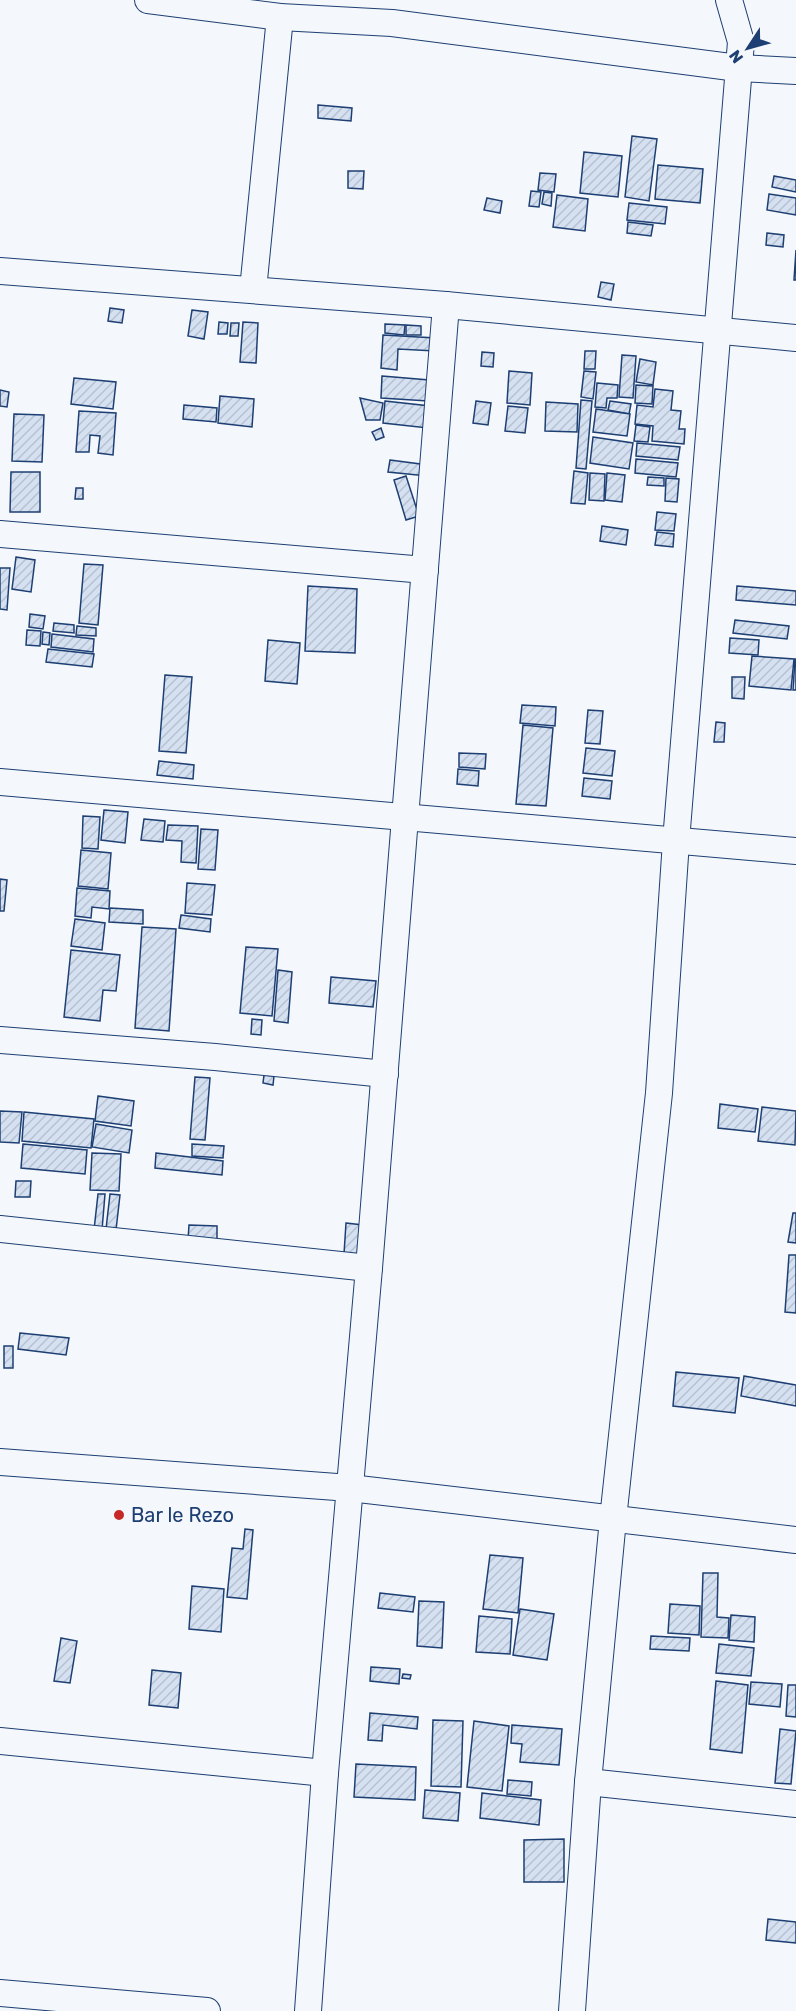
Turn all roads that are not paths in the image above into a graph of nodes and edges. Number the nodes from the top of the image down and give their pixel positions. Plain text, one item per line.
1 (148, 0) edge
2 (729, 0) edge
3 (280, 17) junction
4 (738, 68) junction
5 (796, 71) edge
6 (0, 271) edge
7 (253, 290) junction
8 (446, 305) junction
9 (717, 332) junction
10 (796, 338) edge
11 (0, 534) edge
12 (425, 570) junction
13 (0, 782) edge
14 (405, 817) junction
15 (676, 841) junction
16 (796, 851) edge
17 (0, 1040) edge
18 (385, 1074) junction
19 (0, 1230) edge
20 (369, 1268) junction
21 (0, 1462) edge
22 (350, 1488) junction
23 (614, 1519) junction
24 (796, 1540) edge
25 (0, 1741) edge
26 (325, 1773) junction
27 (588, 1782) junction
28 (796, 1804) edge
29 (0, 1993) edge
30 (207, 2011) edge
31 (308, 2011) edge
32 (572, 2011) edge

1 - 3 street
2 - 4 street
3 - 4 street
3 - 7 street
4 - 5 street
4 - 9 street
6 - 7 street
7 - 8 street
8 - 9 street
8 - 12 street
9 - 10 street
9 - 15 street
11 - 12 street
12 - 14 street
13 - 14 street
14 - 15 street
14 - 18 street
15 - 16 street
15 - 23 street
17 - 18 street
18 - 20 street
19 - 20 street
20 - 22 street
21 - 22 street
22 - 23 street
22 - 26 street
23 - 24 street
23 - 27 street
25 - 26 street
26 - 31 street
27 - 28 street
27 - 32 street
29 - 30 street

